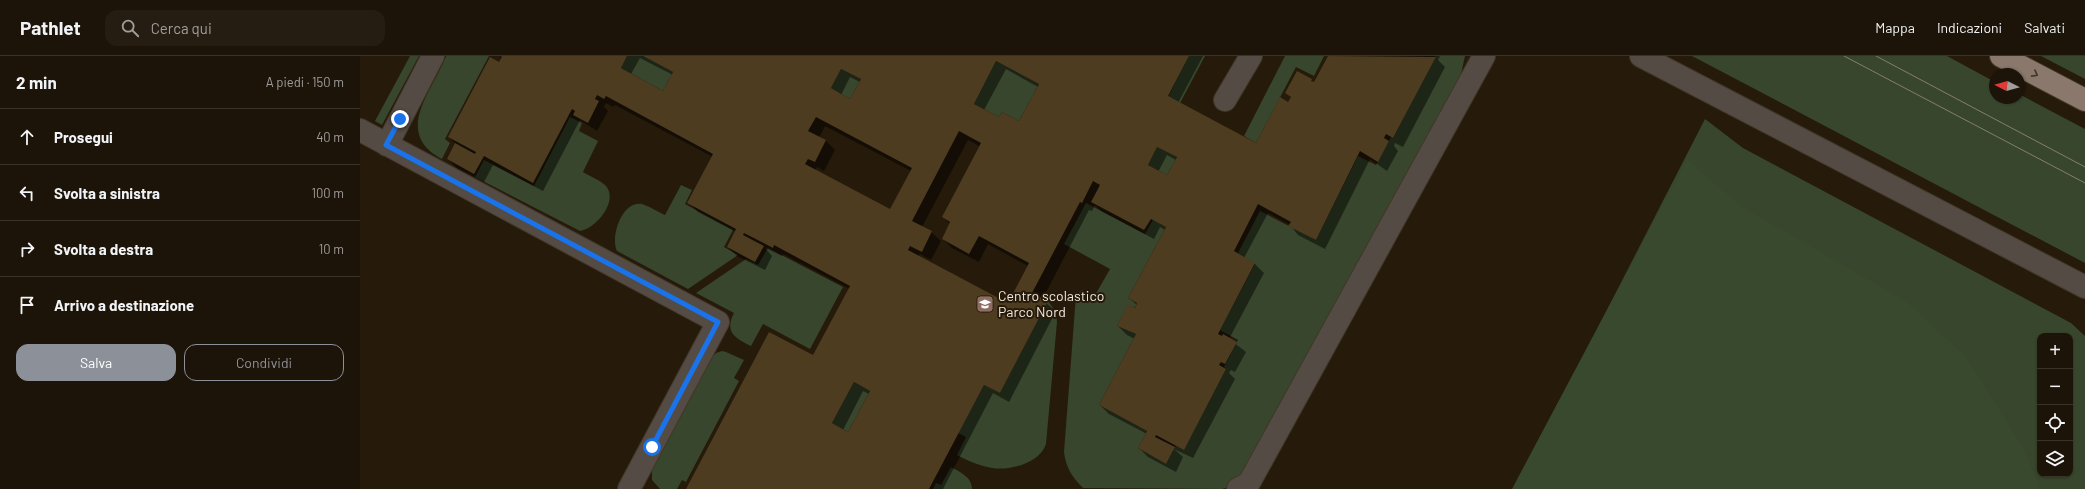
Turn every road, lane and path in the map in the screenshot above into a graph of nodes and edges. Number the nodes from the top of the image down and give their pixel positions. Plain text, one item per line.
1 (433, 56) edge
2 (1251, 56) edge
3 (1484, 56) edge
4 (1641, 56) edge
5 (2001, 56) edge
6 (1225, 100) dead end
7 (2085, 100) edge
8 (360, 130) edge
9 (386, 145) junction
10 (2085, 287) edge
11 (629, 489) edge
12 (1238, 489) edge

1 - 9 street
2 - 6 street
3 - 12 street
4 - 10 street
5 -> 7 main road
8 - 9 street
9 - 11 street

